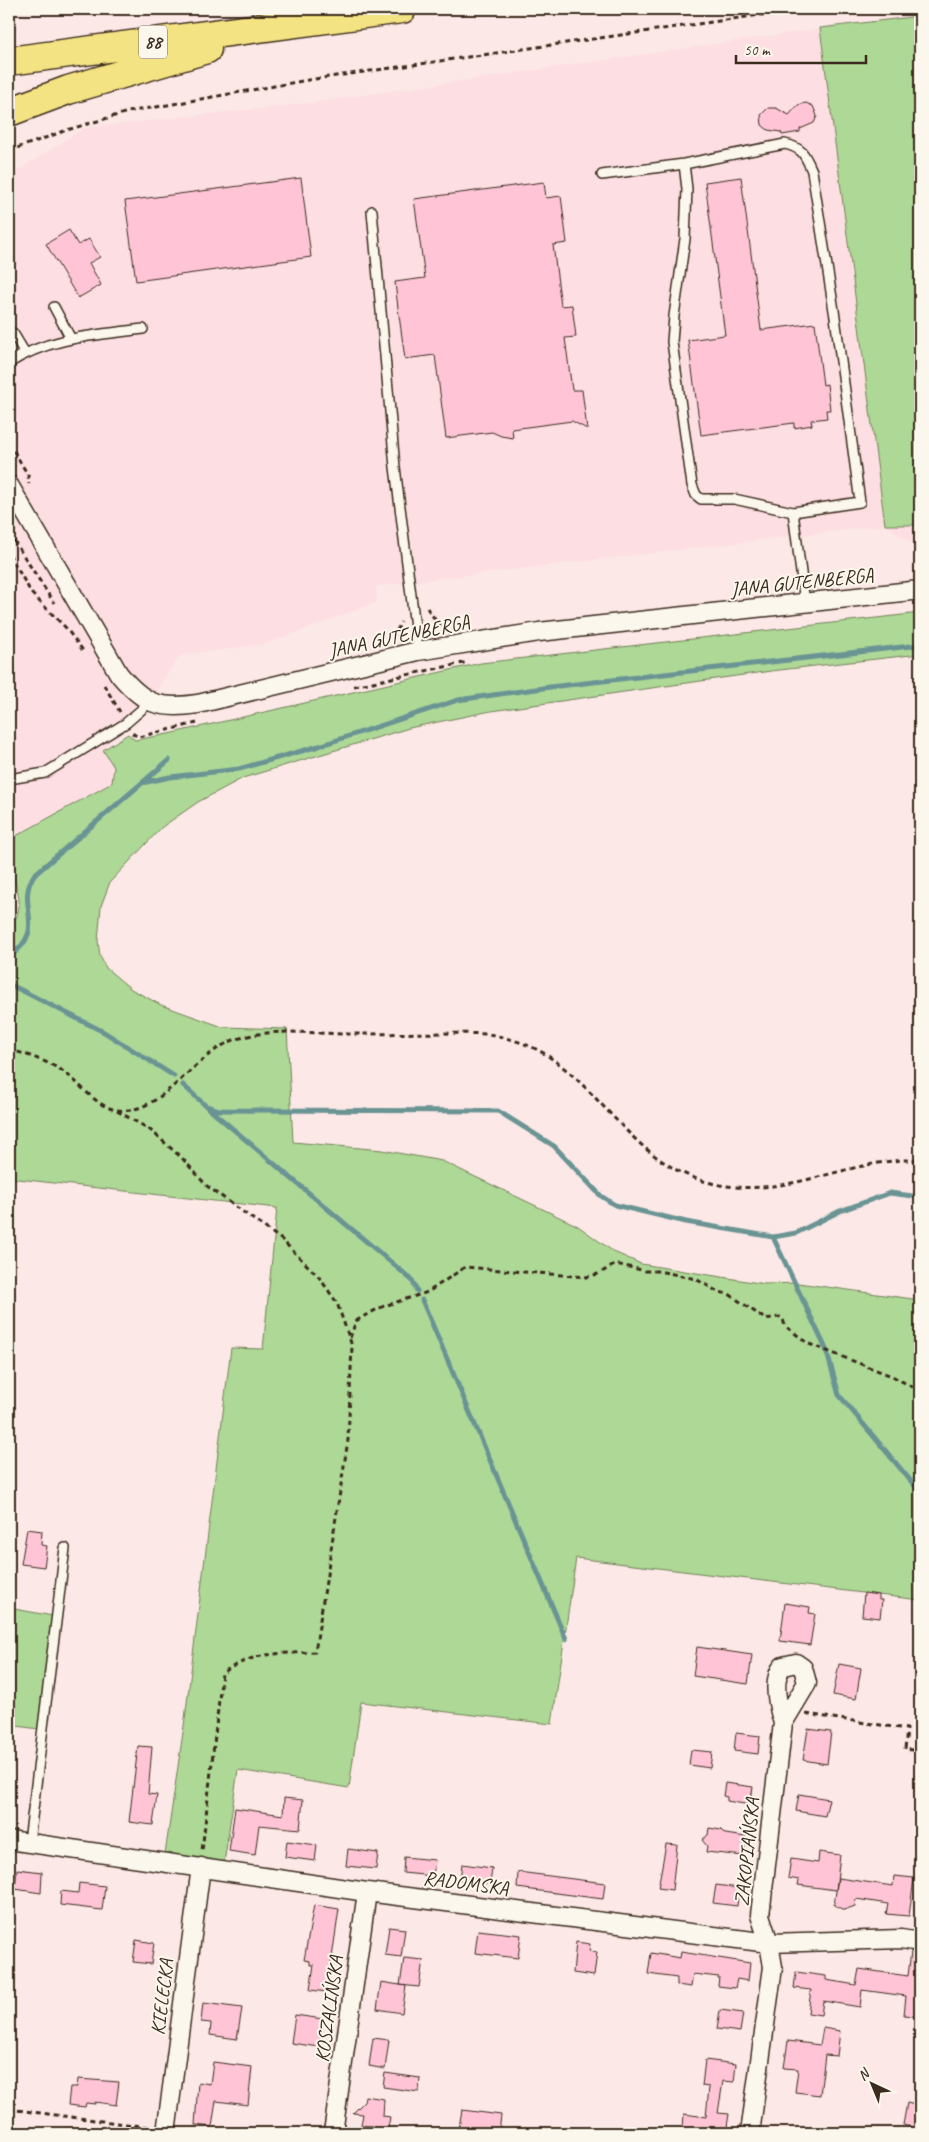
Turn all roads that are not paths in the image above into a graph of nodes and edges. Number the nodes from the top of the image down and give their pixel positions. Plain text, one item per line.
1 (402, 9) edge
2 (298, 22) junction
3 (9, 61) edge
4 (9, 112) edge
5 (684, 164) junction
6 (602, 175) dead end
7 (372, 211) dead end
8 (54, 307) dead end
9 (144, 329) dead end
10 (13, 333) dead end
11 (71, 339) junction
12 (25, 353) junction
13 (9, 363) edge
14 (9, 485) edge
15 (793, 512) junction
16 (920, 590) edge
17 (804, 603) junction
18 (418, 651) junction
19 (149, 703) junction
20 (9, 779) edge
21 (65, 1548) dead end
22 (787, 1717) road end
23 (9, 1840) edge
24 (29, 1842) junction
25 (200, 1867) junction
26 (367, 1892) junction
27 (920, 1942) edge
28 (769, 1943) junction
29 (166, 2131) edge
30 (333, 2133) edge
31 (750, 2133) edge

1 - 2 main road, 88
2 - 3 main road, 88
2 - 4 main road
5 - 6 lane
5 - 15 lane
5 - 15 lane
7 - 18 lane
8 - 11 lane
9 - 11 lane
10 - 12 lane
11 - 12 lane
12 - 13 lane
14 - 19 street
15 - 17 lane
16 - 17 street, JANA GUTENBERGA
17 - 18 street, JANA GUTENBERGA
18 - 19 street, JANA GUTENBERGA
19 - 20 lane
21 - 24 lane
22 - 28 street, ZAKOPIAŃSKA
23 - 24 street, RADOMSKA
24 - 25 street, RADOMSKA
25 - 26 street, RADOMSKA
25 - 29 street, KIELECKA
26 - 28 street, RADOMSKA
26 - 30 street, KOSZALIŃSKA
27 - 28 street, RADOMSKA
28 - 31 street, ZAKOPIAŃSKA

